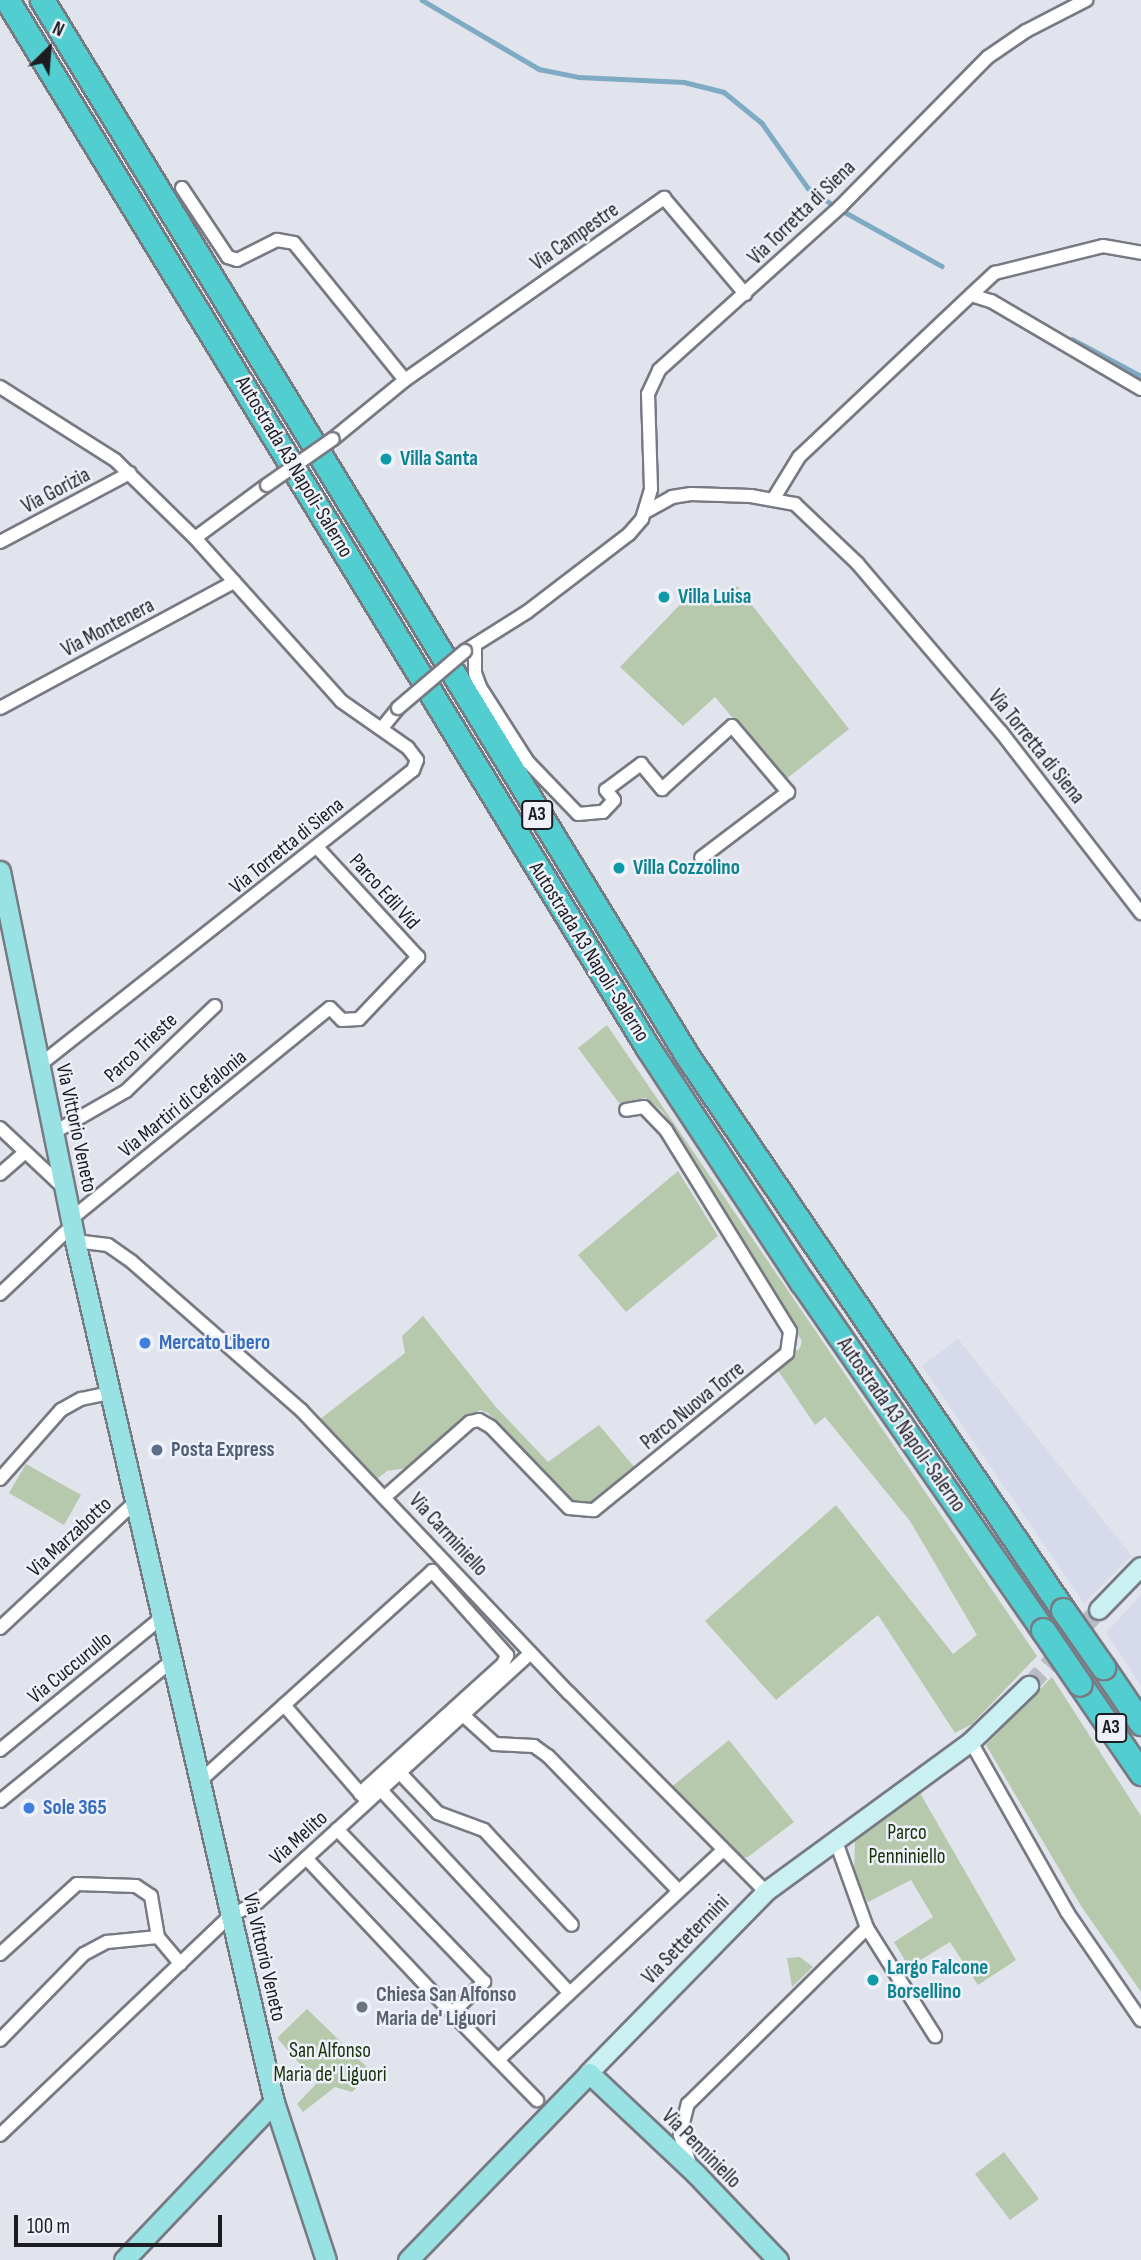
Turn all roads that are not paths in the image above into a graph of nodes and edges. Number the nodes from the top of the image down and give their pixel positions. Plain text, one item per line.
1 (7, 0) edge
2 (42, 0) edge
3 (1086, 0) edge
4 (182, 188) dead end
5 (1141, 253) edge
6 (745, 294) junction
7 (971, 295) junction
8 (405, 380) junction
9 (0, 387) edge
10 (1141, 389) edge
11 (130, 473) junction
12 (774, 498) junction
13 (647, 511) junction
14 (195, 538) junction
15 (0, 542) edge
16 (234, 583) junction
17 (470, 648) junction
18 (0, 708) edge
19 (382, 728) junction
20 (317, 847) junction
21 (701, 858) dead end
22 (0, 872) edge
23 (1141, 913) edge
24 (215, 1006) dead end
25 (286, 1045) joint
26 (39, 1065) junction
27 (626, 1111) dead end
28 (0, 1128) edge
29 (53, 1133) junction
30 (24, 1153) junction
31 (0, 1174) edge
32 (65, 1190) junction
33 (73, 1228) junction
34 (0, 1294) edge
35 (110, 1393) junction
36 (0, 1479) edge
37 (386, 1496) junction
38 (135, 1502) junction
39 (1141, 1567) edge
40 (1099, 1610) tunnel mouth
41 (164, 1616) junction
42 (0, 1628) edge
43 (531, 1653) junction
44 (173, 1660) junction
45 (1029, 1686) tunnel mouth
46 (284, 1705) junction
47 (463, 1715) junction
48 (1141, 1723) edge
49 (971, 1742) junction
50 (0, 1750) edge
51 (400, 1773) junction
52 (1141, 1773) edge
53 (201, 1780) junction
54 (381, 1790) junction
55 (364, 1797) junction
56 (0, 1801) edge
57 (337, 1829) junction
58 (835, 1839) junction
59 (723, 1850) junction
60 (306, 1858) junction
61 (678, 1890) junction
62 (766, 1892) junction
63 (230, 1916) junction
64 (572, 1925) dead end
65 (867, 1928) junction
66 (158, 1937) junction
67 (0, 1954) edge
68 (181, 1964) junction
69 (568, 1991) junction
70 (452, 2012) junction
71 (1141, 2020) edge
72 (935, 2036) dead end
73 (0, 2039) edge
74 (498, 2060) junction
75 (589, 2073) junction
76 (537, 2100) dead end
77 (274, 2102) junction
78 (0, 2135) edge
79 (696, 2174) junction
80 (124, 2260) edge
81 (327, 2260) edge
82 (408, 2260) edge
83 (778, 2260) edge

1 - 52 highway, Autostrada A3 Napoli-Salerno / A3, bridge
2 - 48 highway, Autostrada A3 Napoli-Salerno / A3, bridge
3 - 6 street, Via Torretta di Siena
4 - 8 street
5 - 7 street
6 - 8 street, Via Campestre
6 - 13 street, Via Torretta di Siena
7 - 10 street
7 - 12 street
8 - 14 street, Via Campestre, bridge
9 - 11 street
11 - 14 street
11 - 15 street, Via Gorizia
12 - 13 street, Via Torretta di Siena
12 - 23 street, Via Torretta di Siena
13 - 17 street, Via Torretta di Siena
14 - 16 street
16 - 18 street, Via Montenera
16 - 19 street
17 - 19 street, Via Torretta di Siena, bridge
17 - 21 street
19 - 20 street, Via Torretta di Siena
20 - 25 street, Parco Edil Vid
20 - 26 street, Via Torretta di Siena
22 - 26 main road, Via Vittorio Veneto
24 - 29 street, Parco Trieste
25 - 33 street, Via Martiri di Cefalonia
26 - 29 main road, Via Vittorio Veneto
27 - 37 street, Parco Nuova Torre
28 - 30 street
29 - 32 main road, Via Vittorio Veneto
30 - 31 street
30 - 32 street
32 - 33 main road, Via Vittorio Veneto
33 - 34 street, Via Martiri di Cefalonia
33 - 35 main road, Via Vittorio Veneto
33 - 37 street, Via Carminiello
35 - 36 street
35 - 38 main road, Via Vittorio Veneto
37 - 43 street, Via Carminiello
38 - 41 main road, Via Vittorio Veneto
38 - 42 street, Via Marzabotto
39 - 40 main road
41 - 44 main road, Via Vittorio Veneto
41 - 50 street, Via Cuccurullo
43 - 47 street, Via Melito
43 - 59 street, Via Carminiello
44 - 53 main road, Via Vittorio Veneto
44 - 56 street
45 - 49 main road, Via Settetermini
46 - 53 street
46 - 55 street
46 - 55 street
47 - 51 street, Via Melito
47 - 61 street
49 - 58 main road, Via Settetermini
49 - 71 street
51 - 54 street, Via Melito
51 - 64 street
53 - 63 main road, Via Vittorio Veneto
54 - 55 street, Via Melito
54 - 69 street
55 - 57 street, Via Melito
57 - 60 street, Via Melito
57 - 70 street
58 - 62 main road, Via Settetermini
58 - 65 street
59 - 61 street
59 - 62 street, Via Carminiello
60 - 63 street, Via Melito
60 - 70 street
61 - 69 street
62 - 75 main road, Via Settetermini
63 - 68 street, Via Melito
63 - 77 main road, Via Vittorio Veneto
65 - 72 street
65 - 79 street
66 - 67 street
66 - 68 street
66 - 73 street
68 - 78 street, Via Melito
69 - 74 street
70 - 74 street
74 - 76 street
75 - 79 main road, Via Penniniello
75 - 82 main road, Via Settetermini
77 - 80 main road
77 - 81 main road, Via Vittorio Veneto
79 - 83 main road, Via Penniniello

